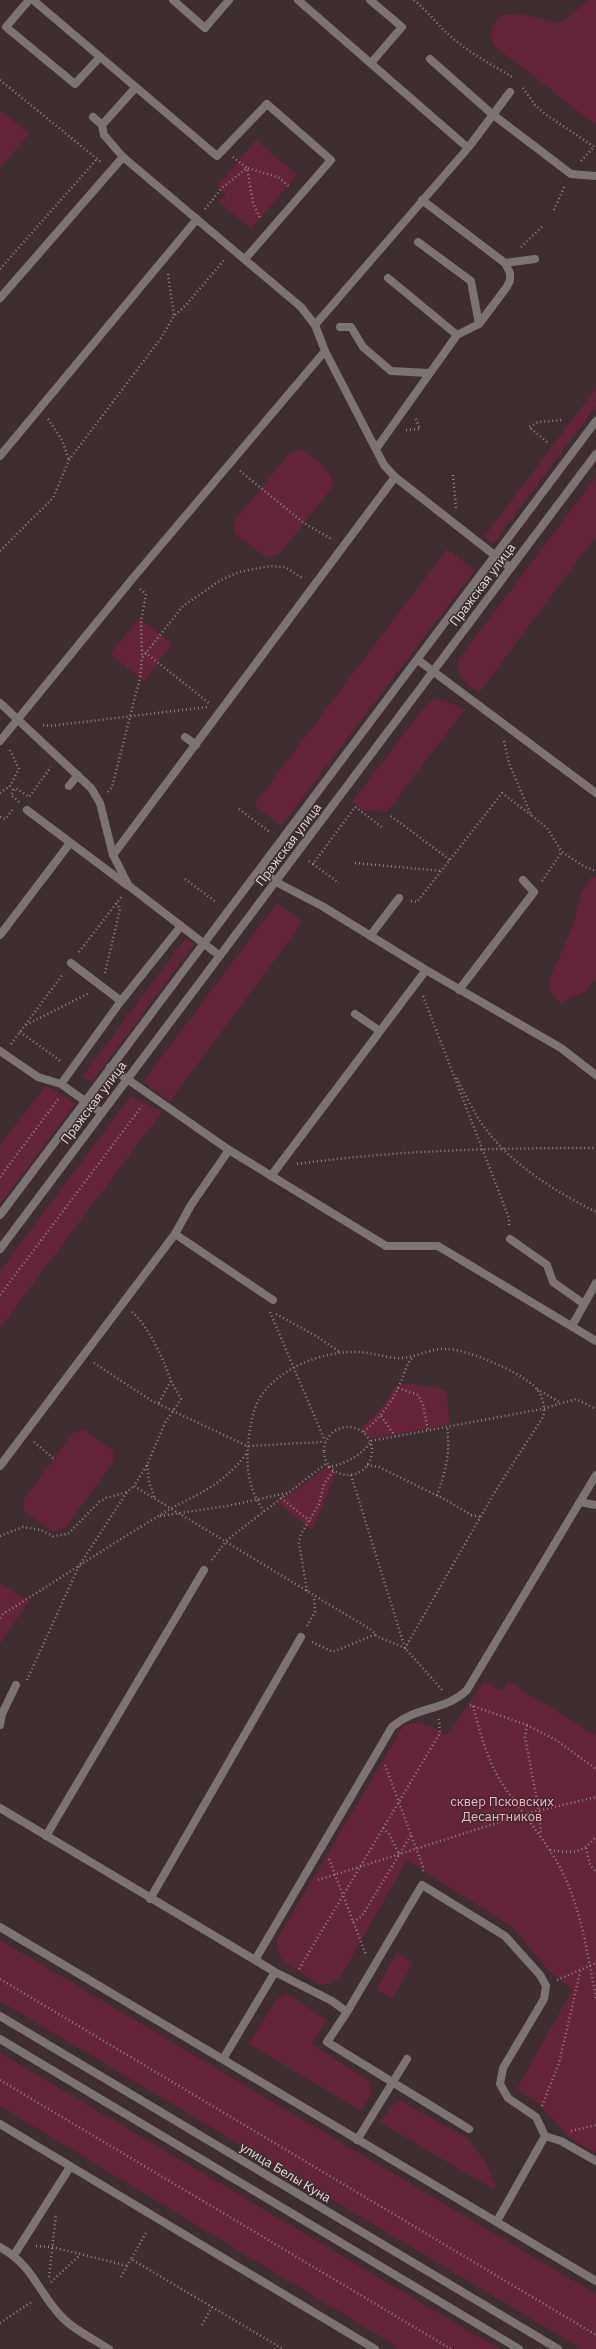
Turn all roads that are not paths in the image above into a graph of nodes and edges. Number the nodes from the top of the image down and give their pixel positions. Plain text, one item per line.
1 (29, 0) edge
2 (33, 0) edge
3 (173, 0) edge
4 (230, 0) edge
5 (370, 0) edge
6 (302, 1) edge
7 (100, 57) junction
8 (430, 59) dead end
9 (371, 64) junction
10 (136, 87) junction
11 (510, 92) dead end
12 (492, 114) junction
13 (93, 117) dead end
14 (102, 125) junction
15 (468, 148) junction
16 (123, 157) junction
17 (596, 176) edge
18 (422, 200) junction
19 (197, 219) junction
20 (418, 242) dead end
21 (245, 259) junction
22 (535, 260) dead end
23 (505, 263) junction
24 (388, 278) dead end
25 (0, 298) edge
26 (479, 324) junction
27 (315, 325) junction
28 (340, 327) dead end
29 (457, 335) junction
30 (325, 351) junction
31 (429, 373) junction
32 (596, 421) edge
33 (376, 449) junction
34 (596, 454) edge
35 (0, 456) edge
36 (395, 477) junction
37 (495, 556) junction
38 (511, 568) junction
39 (418, 660) junction
40 (433, 673) junction
41 (0, 703) edge
42 (18, 720) junction
43 (185, 737) dead end
44 (0, 742) edge
45 (196, 745) junction
46 (78, 775) junction
47 (69, 786) dead end
48 (596, 793) edge
49 (27, 810) dead end
50 (70, 844) junction
51 (113, 855) junction
52 (260, 870) junction
53 (523, 880) dead end
54 (276, 882) junction
55 (129, 886) junction
56 (399, 898) road end
57 (181, 926) junction
58 (0, 935) edge
59 (370, 936) junction
60 (205, 944) junction
61 (220, 956) junction
62 (71, 963) dead end
63 (426, 970) junction
64 (459, 990) junction
65 (121, 1001) junction
66 (355, 1014) dead end
67 (380, 1031) junction
68 (0, 1051) edge
69 (110, 1068) junction
70 (596, 1075) edge
71 (127, 1080) junction
72 (61, 1084) junction
73 (86, 1100) junction
74 (102, 1113) junction
75 (230, 1150) junction
76 (272, 1176) junction
77 (0, 1215) edge
78 (175, 1234) junction
79 (510, 1239) dead end
80 (0, 1249) edge
81 (596, 1283) edge
82 (273, 1300) road end
83 (584, 1304) junction
84 (572, 1326) junction
85 (596, 1340) edge
86 (0, 1466) edge
87 (596, 1475) edge
88 (580, 1502) junction
89 (596, 1505) edge
90 (206, 1567) road end
91 (301, 1637) road end
92 (16, 1685) road end
93 (1, 1714) edge
94 (0, 1725) edge
95 (0, 1808) edge
96 (46, 1836) junction
97 (150, 1899) junction
98 (0, 1927) edge
99 (255, 1960) junction
100 (275, 1972) junction
101 (347, 2012) junction
102 (0, 2016) edge
103 (0, 2039) edge
104 (223, 2059) junction
105 (407, 2059) dead end
106 (393, 2082) junction
107 (0, 2124) edge
108 (469, 2129) dead end
109 (545, 2136) junction
110 (357, 2140) junction
111 (596, 2161) edge
112 (70, 2167) junction
113 (497, 2221) junction
114 (0, 2247) edge
115 (14, 2255) junction
116 (596, 2281) edge
117 (109, 2349) edge
118 (375, 2349) edge
119 (519, 2349) edge
120 (558, 2349) edge

1 - 7 street
2 - 7 street
3 - 4 street
5 - 9 street
6 - 9 street
7 - 10 street
8 - 12 street
9 - 15 street
10 - 14 street
10 - 21 street
11 - 12 street
12 - 15 street
12 - 17 street
13 - 14 street
14 - 16 street
15 - 18 street
16 - 19 street
16 - 25 street
18 - 23 street
18 - 27 street
19 - 21 street
19 - 35 street
20 - 26 street
21 - 27 street
22 - 23 street
23 - 26 street
24 - 29 street
26 - 29 street
27 - 30 street
28 - 31 street
29 - 31 street
30 - 33 street
30 - 42 street
31 - 33 street
32 - 37 street, Пражская улица
33 - 36 street
34 - 38 street, Пражская улица
36 - 37 street
36 - 45 street
37 - 38 street
37 - 39 street, Пражская улица
38 - 40 street, Пражская улица
39 - 40 street
39 - 52 street, Пражская улица
40 - 48 street
40 - 54 street, Пражская улица
41 - 42 street
42 - 44 street
42 - 46 street
43 - 45 street
45 - 51 street
46 - 47 street
46 - 51 street
49 - 50 street
50 - 55 street
50 - 58 street
51 - 55 street
52 - 54 street
52 - 60 street, Пражская улица
53 - 64 street
54 - 59 street
54 - 61 street, Пражская улица
55 - 57 street
56 - 59 street
57 - 60 street
57 - 65 street
59 - 63 street
60 - 61 street
60 - 69 street, Пражская улица
61 - 71 street, Пражская улица
62 - 65 street
63 - 64 street
63 - 67 street
64 - 70 street
65 - 72 street
66 - 67 street
67 - 76 street
68 - 72 street
69 - 71 street
69 - 73 street, Пражская улица
71 - 74 street, Пражская улица
71 - 75 street
72 - 73 street
73 - 74 street
73 - 77 street, Пражская улица
74 - 80 street, Пражская улица
75 - 76 street
75 - 78 street
76 - 84 street
78 - 82 street
78 - 86 street
79 - 83 street
81 - 83 street
83 - 84 street
84 - 85 street
87 - 88 street
88 - 89 street
88 - 99 street
90 - 96 street
91 - 97 street
92 - 93 street
93 - 94 street
95 - 96 street
96 - 97 street
97 - 99 street
98 - 104 street
99 - 100 street
100 - 101 street
100 - 104 street
101 - 106 street
101 - 109 street
102 - 120 street, улица Белы Куна
103 - 119 street
104 - 110 street
105 - 106 street
106 - 108 street
106 - 110 street
107 - 112 street
109 - 111 street
109 - 113 street
110 - 113 street
112 - 115 street
112 - 118 street
113 - 116 street
114 - 115 street
115 - 117 street

